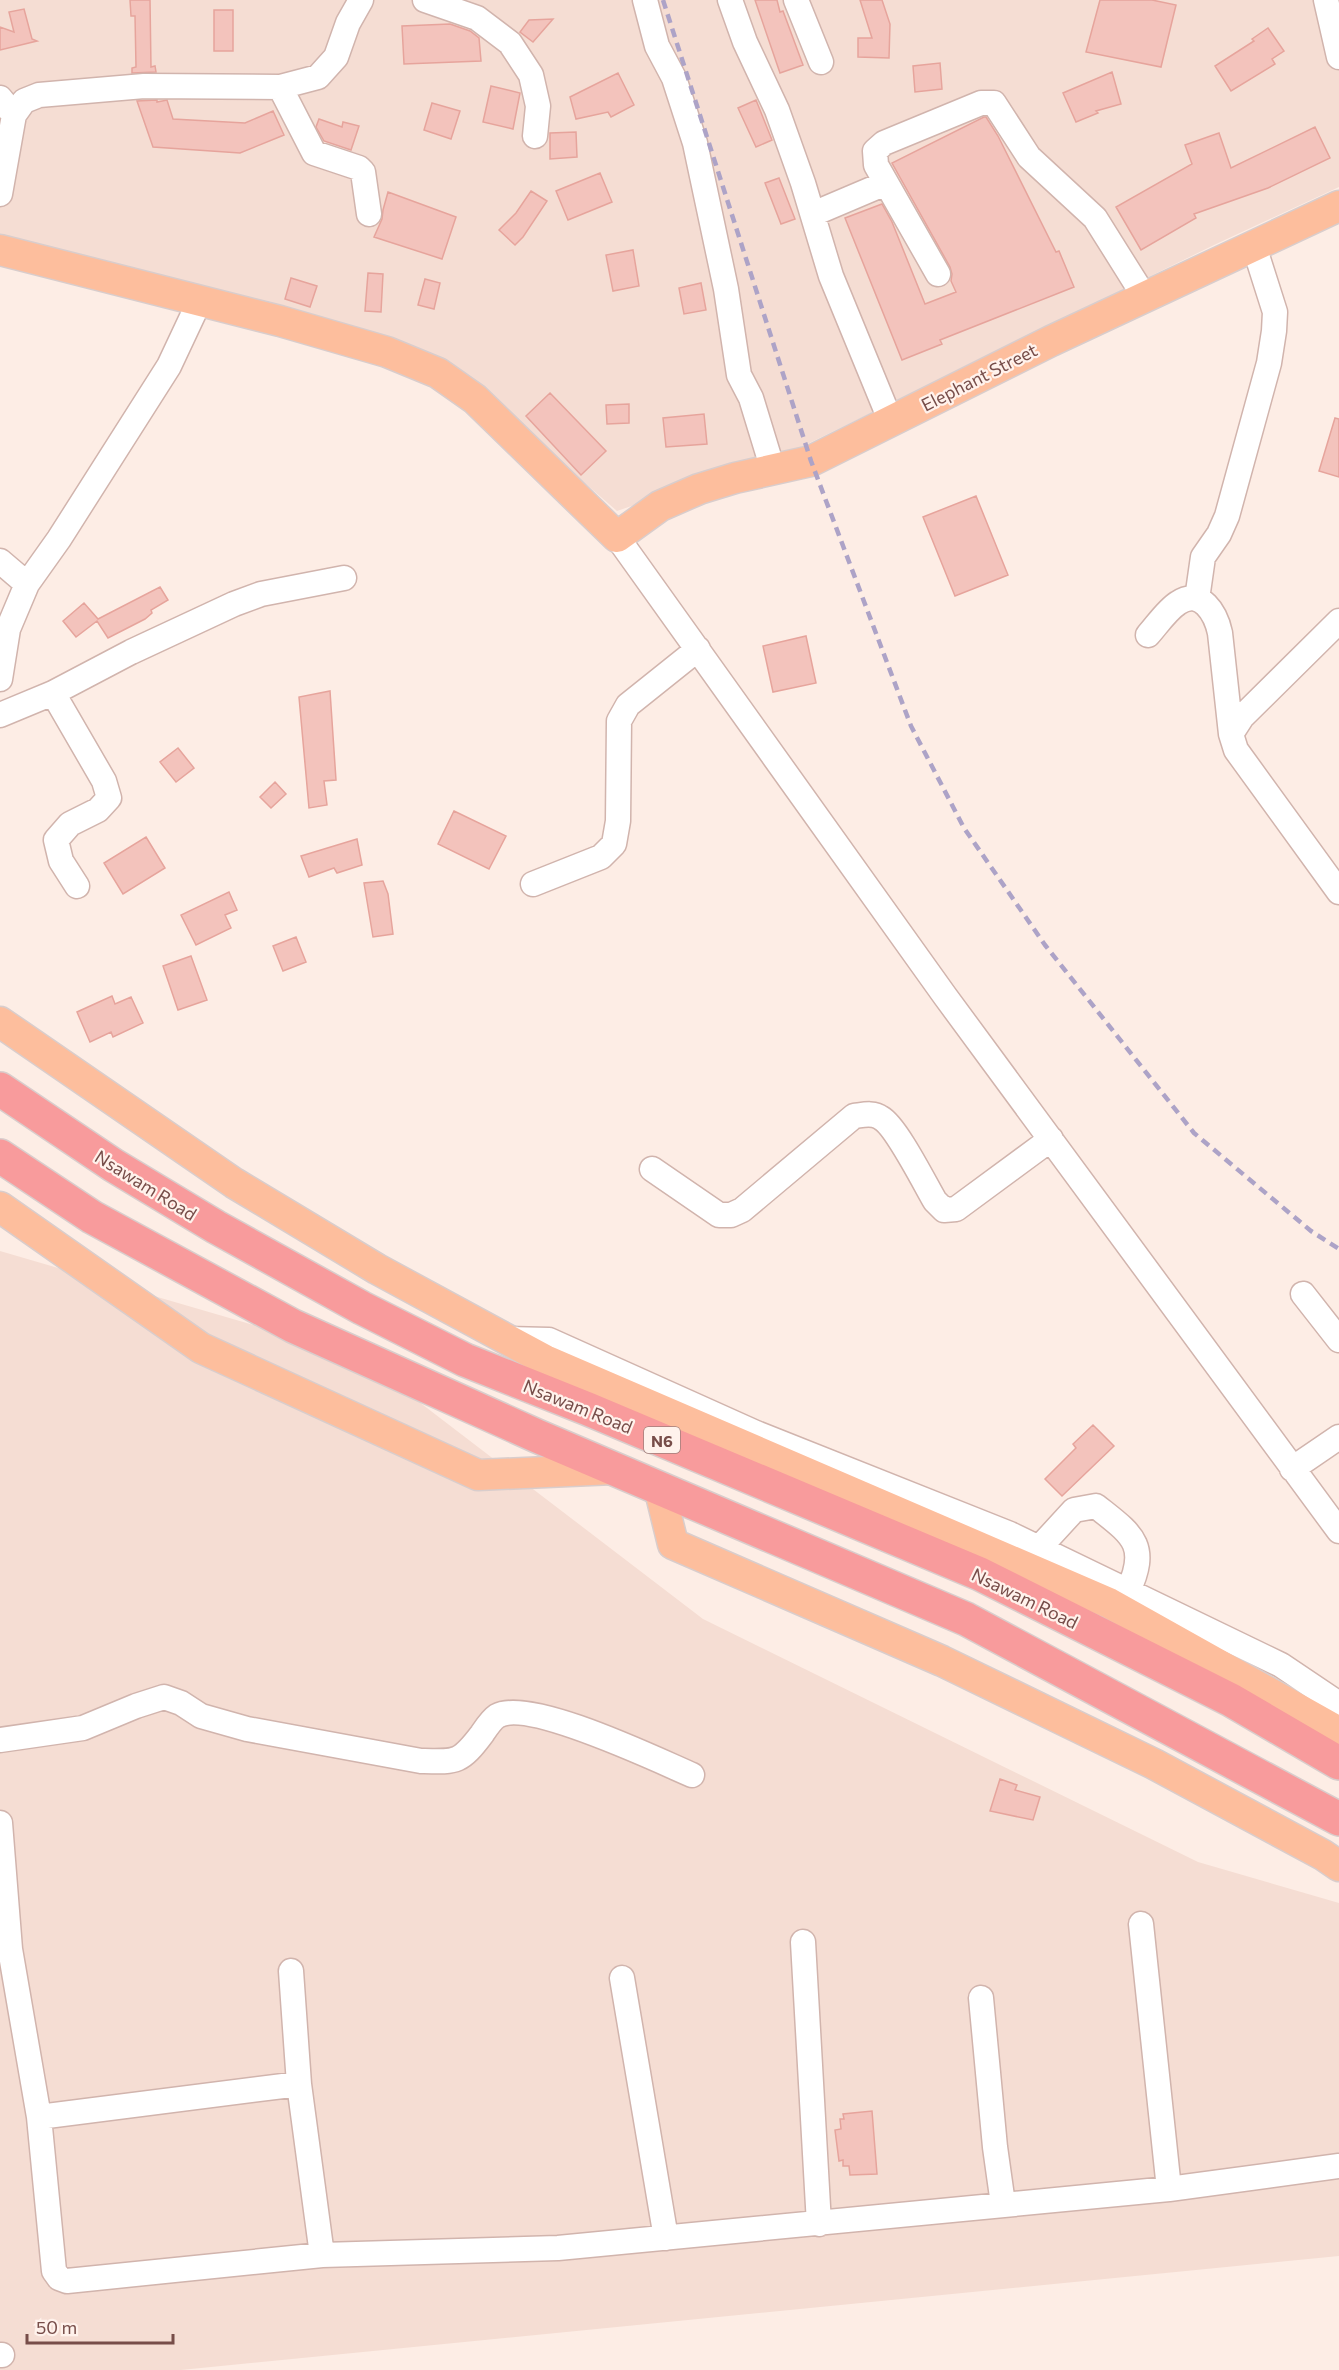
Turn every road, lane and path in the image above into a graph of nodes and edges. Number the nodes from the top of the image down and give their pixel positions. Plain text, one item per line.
1 (361, 0) edge
2 (425, 0) edge
3 (645, 0) edge
4 (730, 0) edge
5 (796, 0) edge
6 (1326, 0) edge
7 (1339, 57) edge
8 (821, 62) dead end
9 (280, 87) junction
10 (7, 107) edge
11 (536, 136) dead end
12 (3, 165) edge
13 (886, 183) junction
14 (0, 194) edge
15 (1339, 206) edge
16 (369, 214) dead end
17 (813, 214) junction
18 (1254, 246) junction
19 (0, 250) edge
20 (938, 274) dead end
21 (1143, 296) junction
22 (200, 300) junction
23 (891, 422) junction
24 (773, 470) junction
25 (617, 537) junction
26 (0, 561) edge
27 (344, 578) dead end
28 (27, 584) junction
29 (1197, 599) junction
30 (1339, 621) edge
31 (1148, 635) dead end
32 (698, 649) junction
33 (0, 679) edge
34 (53, 693) junction
35 (0, 715) edge
36 (1231, 734) junction
37 (533, 884) dead end
38 (77, 886) dead end
39 (1339, 892) edge
40 (0, 1022) edge
41 (0, 1089) edge
42 (1051, 1139) junction
43 (0, 1156) edge
44 (652, 1169) dead end
45 (0, 1207) edge
46 (1303, 1294) dead end
47 (504, 1339) junction
48 (1339, 1340) edge
49 (1339, 1437) edge
50 (1292, 1468) junction
51 (614, 1469) junction
52 (658, 1487) junction
53 (1339, 1531) edge
54 (1040, 1548) junction
55 (1128, 1591) junction
56 (1339, 1704) edge
57 (1339, 1732) edge
58 (0, 1740) edge
59 (1339, 1763) edge
60 (692, 1775) dead end
61 (1339, 1819) edge
62 (0, 1824) edge
63 (1339, 1866) edge
64 (1141, 1924) dead end
65 (803, 1942) dead end
66 (291, 1971) dead end
67 (622, 1978) dead end
68 (981, 1998) dead end
69 (299, 2084) junction
70 (39, 2117) junction
71 (1339, 2166) edge
72 (1169, 2189) junction
73 (1003, 2204) junction
74 (819, 2224) junction
75 (666, 2238) junction
76 (322, 2256) junction

1 - 9 street
2 - 11 street
3 - 24 street
4 - 17 street
5 - 8 street
6 - 7 street
9 - 10 street
9 - 16 street
10 - 12 street
12 - 14 street
13 - 17 street
13 - 20 street
13 - 21 street
15 - 18 main road, Elephant Street
17 - 23 street
18 - 21 main road, Elephant Street
18 - 29 street
19 - 22 main road
21 - 23 main road, Elephant Street
22 - 25 main road
22 - 28 street
23 - 24 main road, Elephant Street
24 - 25 main road, Elephant Street
25 - 32 street
26 - 28 street
27 - 34 street
28 - 33 street
29 - 31 street
29 - 36 street
30 - 36 street
32 - 37 street
32 - 42 street
34 - 35 street
34 - 38 street
36 - 39 street
40 - 47 main road
41 - 59 highway, Nsawam Road / N6
42 - 44 street
42 - 50 street
43 - 51 highway, N6
45 - 51 main road
46 - 48 street
47 - 54 street
47 - 57 main road
49 - 50 street
50 - 53 street
51 - 52 highway, N6
52 - 61 highway, N6
52 - 63 main road
54 - 55 street
54 - 55 street
55 - 56 street
58 - 60 street
62 - 70 street
64 - 72 street
65 - 74 street
66 - 69 street
67 - 75 street
68 - 73 street
69 - 70 street
69 - 76 street
70 - 76 street
71 - 72 street
72 - 73 street
73 - 74 street
74 - 75 street
75 - 76 street

